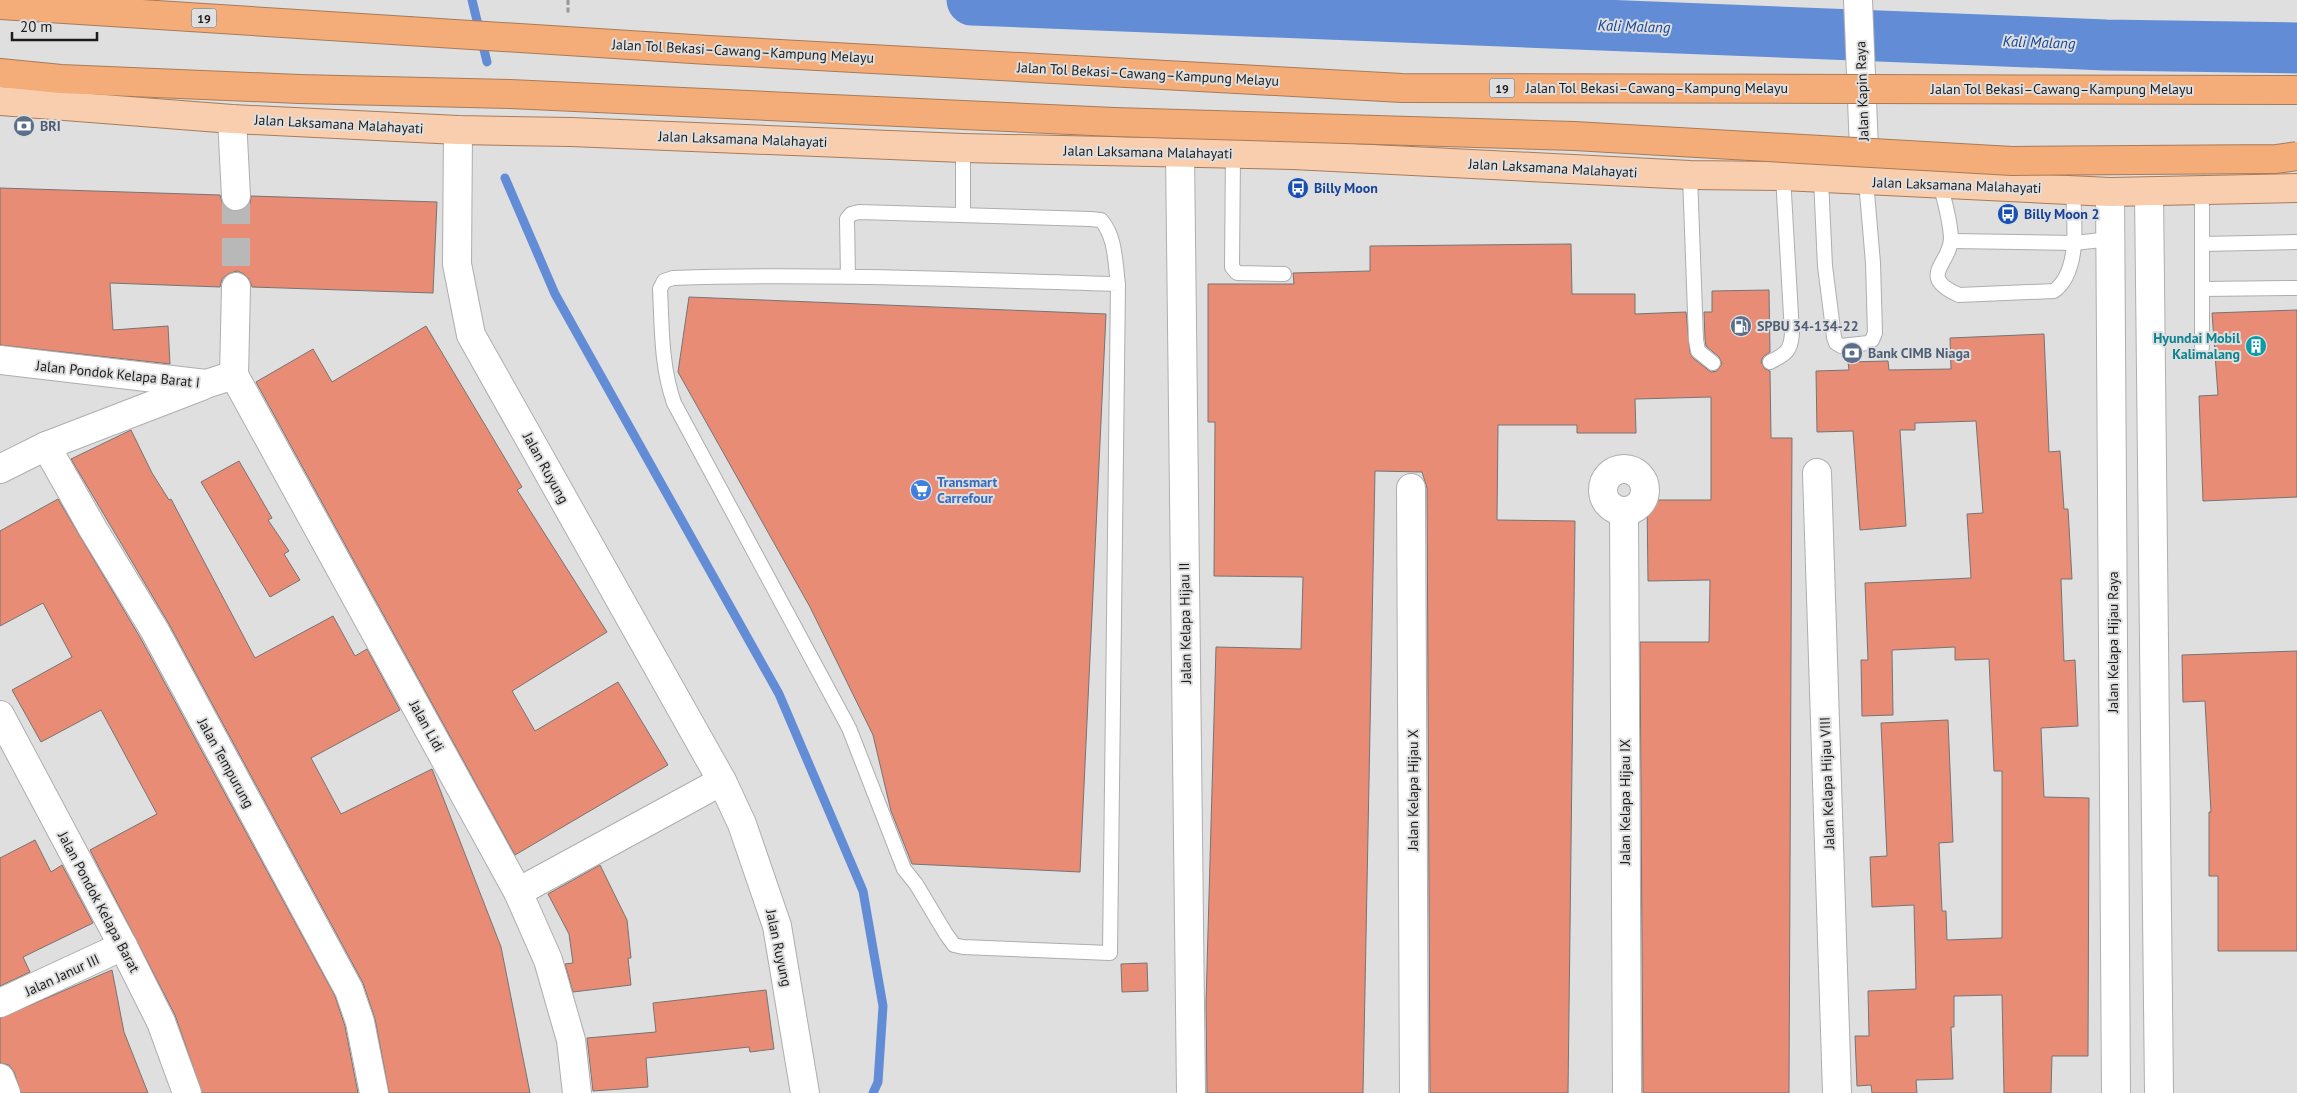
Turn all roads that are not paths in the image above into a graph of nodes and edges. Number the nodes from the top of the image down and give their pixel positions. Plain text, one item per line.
1 (1858, 0) edge
2 (0, 5) edge
3 (0, 73) edge
4 (2297, 90) edge
5 (0, 101) edge
6 (232, 119) junction
7 (466, 130) junction
8 (963, 148) junction
9 (1180, 153) junction
10 (1234, 154) junction
11 (2297, 156) edge
12 (1690, 175) junction
13 (1783, 176) junction
14 (1821, 179) junction
15 (1866, 181) junction
16 (1940, 184) junction
17 (2297, 188) edge
18 (2073, 190) junction
19 (2110, 192) junction
20 (2149, 192) junction
21 (2202, 192) junction
22 (236, 196) tunnel mouth
23 (964, 214) junction
24 (2111, 239) junction
25 (1951, 241) junction
26 (2297, 242) edge
27 (2074, 243) junction
28 (2202, 244) junction
29 (1284, 274) dead end
30 (848, 277) junction
31 (1118, 284) junction
32 (236, 287) tunnel mouth
33 (2297, 288) edge
34 (2202, 289) junction
35 (2202, 347) dead end
36 (0, 360) edge
37 (1770, 362) dead end
38 (1713, 363) dead end
39 (234, 375) junction
40 (206, 384) junction
41 (2112, 420) junction
42 (2151, 423) junction
43 (46, 446) junction
44 (0, 469) edge
45 (1817, 473) dead end
46 (1411, 488) dead end
47 (1624, 512) dead end
48 (0, 715) edge
49 (722, 781) junction
50 (518, 892) junction
51 (123, 946) junction
52 (0, 1004) edge
53 (0, 1078) edge
54 (6, 1093) edge
55 (187, 1093) edge
56 (374, 1093) edge
57 (578, 1093) edge
58 (805, 1093) edge
59 (1191, 1093) edge
60 (1414, 1093) edge
61 (1626, 1093) edge
62 (1837, 1093) edge
63 (2116, 1093) edge
64 (2159, 1093) edge

1 - 15 street, Jalan Kapin Raya
2 - 4 highway, Jalan Tol Bekasi–Cawang–Kampung Melayu / 19, bridge
3 - 11 highway, bridge
5 - 6 main road, Jalan Laksamana Malahayati
6 - 7 main road, Jalan Laksamana Malahayati
6 - 22 street
7 - 8 main road, Jalan Laksamana Malahayati
7 - 49 street, Jalan Ruyung
8 - 9 main road, Jalan Laksamana Malahayati
8 - 23 lane
9 - 10 main road, Jalan Laksamana Malahayati
9 - 59 street, Jalan Kelapa Hijau II
10 - 12 main road, Jalan Laksamana Malahayati
10 - 29 lane
12 - 13 main road, Jalan Laksamana Malahayati
12 - 38 lane
13 - 14 main road, Jalan Laksamana Malahayati
13 - 37 lane
14 - 15 main road, Jalan Laksamana Malahayati
14 - 15 lane
15 - 16 main road, Jalan Laksamana Malahayati
16 - 18 main road, Jalan Laksamana Malahayati
16 - 25 lane
17 - 21 main road, Jalan Laksamana Malahayati
18 - 19 main road, Jalan Laksamana Malahayati
18 - 27 lane
19 - 20 main road, Jalan Laksamana Malahayati
19 - 24 street, Jalan Kelapa Hijau Raya
20 - 21 main road, Jalan Laksamana Malahayati
20 - 42 street
21 - 28 lane
23 - 30 lane
23 - 31 lane
24 - 27 lane
24 - 41 street, Jalan Kelapa Hijau Raya
25 - 27 lane
25 - 27 lane
26 - 28 lane
28 - 34 lane
30 - 31 lane
30 - 31 lane
32 - 39 street
33 - 34 lane
34 - 35 lane
36 - 40 street, Jalan Pondok Kelapa Barat I
39 - 40 street, Jalan Pondok Kelapa Barat I
39 - 50 street, Jalan Lidi
40 - 43 street
41 - 42 street
41 - 63 street, Jalan Kelapa Hijau Raya
42 - 64 street
43 - 44 street
43 - 56 street, Jalan Tempurung
45 - 62 street, Jalan Kelapa Hijau VIII
46 - 60 street, Jalan Kelapa Hijau X
47 - 61 street, Jalan Kelapa Hijau IX
48 - 51 street, Jalan Pondok Kelapa Barat
49 - 50 street
49 - 58 street, Jalan Ruyung
50 - 57 street, Jalan Lidi
51 - 52 street, Jalan Janur III
51 - 55 street, Jalan Pondok Kelapa Barat
53 - 54 street

